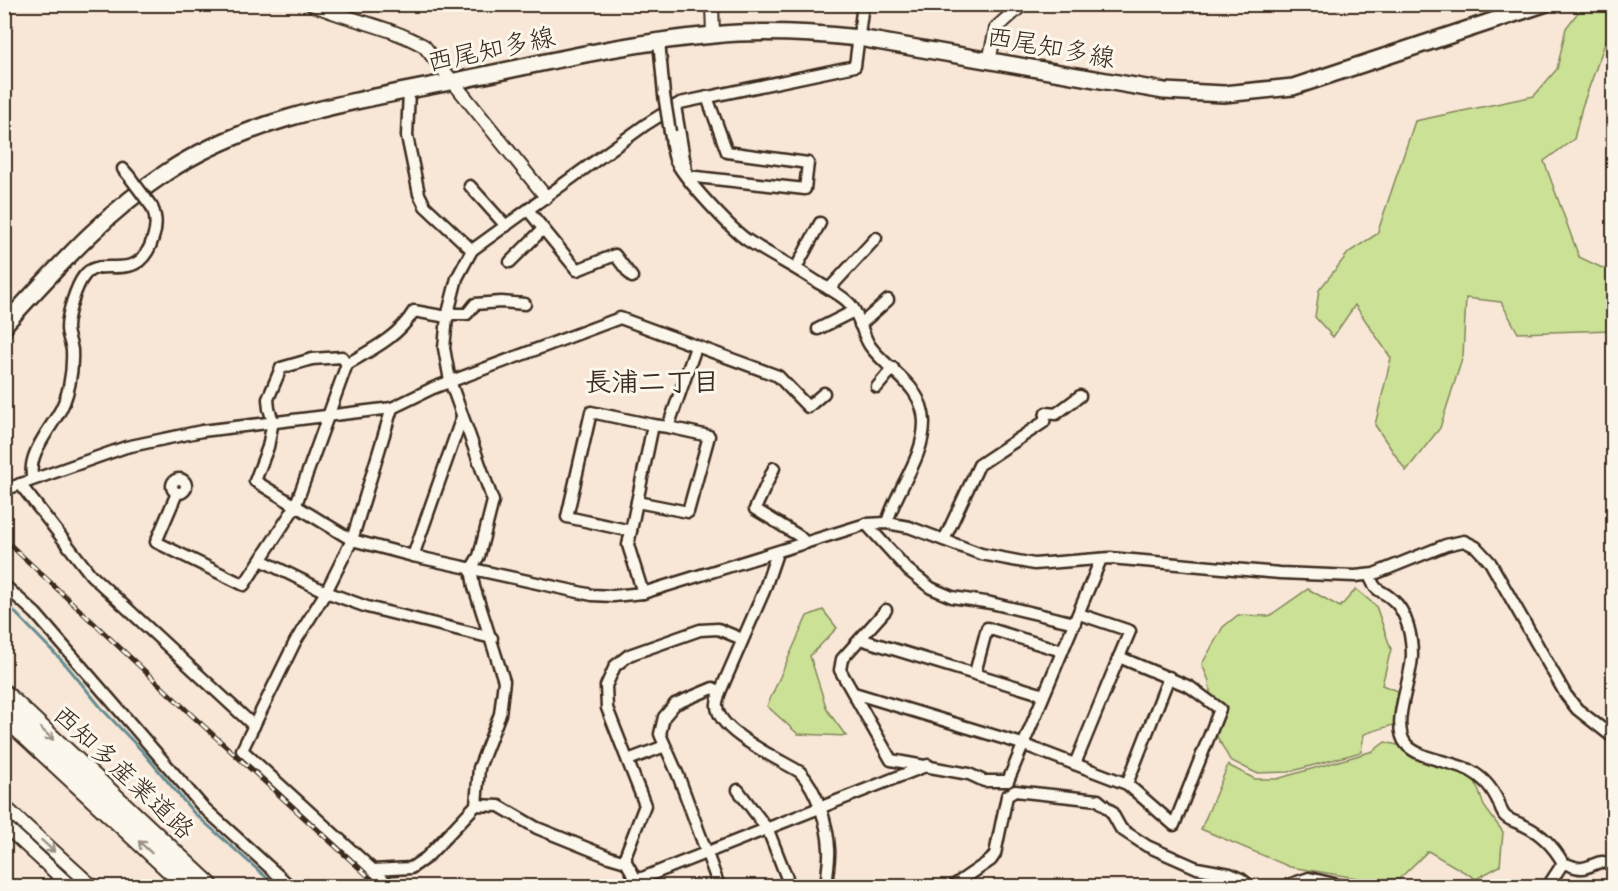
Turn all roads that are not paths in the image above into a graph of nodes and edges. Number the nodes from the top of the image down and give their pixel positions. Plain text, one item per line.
1 (311, 4) edge
2 (712, 4) edge
3 (863, 4) edge
4 (1023, 4) edge
5 (1544, 4) edge
6 (713, 35) junction
7 (859, 38) junction
8 (659, 41) junction
9 (989, 61) junction
10 (454, 82) junction
11 (409, 91) junction
12 (707, 97) junction
13 (675, 106) junction
14 (126, 173) dead end
15 (687, 176) junction
16 (470, 186) dead end
17 (546, 197) junction
18 (528, 210) junction
19 (820, 223) dead end
20 (506, 226) junction
21 (543, 229) junction
22 (876, 238) dead end
23 (472, 250) junction
24 (510, 262) dead end
25 (796, 268) junction
26 (632, 277) dead end
27 (828, 289) junction
28 (888, 300) dead end
29 (525, 304) dead end
30 (854, 310) junction
31 (447, 317) junction
32 (5, 325) edge
33 (860, 325) junction
34 (819, 329) dead end
35 (696, 347) junction
36 (347, 364) junction
37 (893, 368) junction
38 (450, 381) junction
39 (877, 387) dead end
40 (824, 393) dead end
41 (1080, 396) dead end
42 (392, 408) junction
43 (327, 414) junction
44 (462, 416) junction
45 (273, 421) junction
46 (653, 425) junction
47 (668, 427) junction
48 (774, 468) dead end
49 (33, 478) junction
50 (20, 484) junction
51 (4, 490) edge
52 (177, 493) dead end
53 (637, 502) junction
54 (295, 507) junction
55 (887, 523) junction
56 (866, 524) junction
57 (631, 531) junction
58 (352, 540) junction
59 (944, 540) junction
60 (806, 543) junction
61 (777, 553) junction
62 (413, 556) junction
63 (1101, 559) junction
64 (261, 560) junction
65 (471, 569) junction
66 (1370, 575) junction
67 (4, 585) edge
68 (326, 592) junction
69 (643, 593) junction
70 (886, 610) dead end
71 (1077, 618) junction
72 (492, 638) junction
73 (742, 639) junction
74 (860, 639) junction
75 (1062, 651) junction
76 (1119, 657) junction
77 (975, 673) junction
78 (1169, 677) junction
79 (720, 692) junction
80 (854, 693) junction
81 (4, 694) edge
82 (1044, 695) junction
83 (4, 715) edge
84 (254, 726) junction
85 (1614, 738) edge
86 (1022, 744) junction
87 (665, 746) junction
88 (628, 760) junction
89 (1075, 764) junction
90 (928, 765) junction
91 (1127, 784) junction
92 (738, 790) dead end
93 (476, 805) junction
94 (4, 806) edge
95 (821, 808) junction
96 (4, 825) edge
97 (768, 830) junction
98 (706, 854) junction
99 (627, 862) junction
100 (1563, 863) junction
101 (1614, 864) edge
102 (373, 870) junction
103 (639, 883) edge
104 (70, 886) edge
105 (92, 886) edge
106 (188, 886) edge
107 (209, 886) edge
108 (290, 886) edge
109 (390, 886) edge
110 (622, 886) edge
111 (719, 886) edge
112 (790, 886) edge
113 (827, 886) edge
114 (953, 886) edge
115 (1250, 886) edge
116 (1285, 886) edge
117 (1343, 886) edge
118 (1548, 886) edge

1 - 10 street
2 - 6 street
3 - 7 street
4 - 9 street
5 - 9 main road, 西尾知多線
6 - 7 main road, 西尾知多線
6 - 8 main road, 西尾知多線
7 - 9 main road, 西尾知多線
7 - 12 street
8 - 10 main road, 西尾知多線
8 - 15 street, bridge
10 - 11 main road, 西尾知多線
10 - 17 street
11 - 23 street
11 - 32 main road, 西尾知多線
12 - 13 street
12 - 15 street
13 - 15 street
13 - 17 street
14 - 49 street, bridge
15 - 25 street
16 - 20 street
17 - 18 street
18 - 20 street
18 - 21 street
19 - 25 street
20 - 23 street
21 - 24 street
21 - 26 street
22 - 27 street
23 - 31 street
25 - 27 street
27 - 30 street
28 - 33 street
29 - 31 street
30 - 33 street
30 - 34 street
31 - 36 street
31 - 38 street
33 - 37 street
35 - 38 street
35 - 40 street
35 - 47 street
36 - 43 street
36 - 45 street
37 - 39 street
37 - 55 street
38 - 42 street
38 - 44 street
41 - 59 street
42 - 43 street
42 - 58 street
43 - 45 street
43 - 54 street
44 - 62 street
44 - 65 street
45 - 49 street
45 - 54 street
46 - 47 street
46 - 53 street
46 - 57 street
47 - 53 street
48 - 60 street
49 - 50 street
50 - 51 street
50 - 84 street
52 - 64 street
53 - 57 street
54 - 58 street
54 - 64 street
55 - 56 street
55 - 59 street
56 - 60 street
56 - 71 street
57 - 69 street
58 - 62 street
58 - 68 street
59 - 63 street
60 - 61 street
61 - 69 street
61 - 73 street
62 - 65 street
63 - 66 street
63 - 71 street
64 - 68 street
65 - 69 street
65 - 72 street
66 - 85 street
66 - 100 street
67 - 108 street
68 - 72 street
68 - 84 street
70 - 74 street
71 - 75 street
71 - 76 street
72 - 93 street
73 - 79 street
73 - 88 street
74 - 77 street
74 - 80 street
75 - 77 street
75 - 82 street
76 - 78 street
76 - 89 street
77 - 82 street
78 - 91 street
78 - 91 street
79 - 87 street
79 - 95 street
80 - 86 street
80 - 90 street
81 -> 107 highway, 西知多産業道路
82 - 86 street
106 -> 83 highway, 西知多産業道路
84 - 102 street
86 - 89 street
86 - 90 street
87 - 88 street
87 - 98 street
88 - 99 street
89 - 91 street
90 - 95 street
92 - 97 street
93 - 99 street
93 - 102 street
94 -> 105 street
95 - 97 street
95 - 113 street
96 - 104 street
97 - 98 street
97 - 112 street
98 - 103 street
98 - 111 street
99 - 103 street
100 - 101 street
100 - 118 street
102 - 109 street
103 - 110 street
114 - 115 street
116 - 117 street

